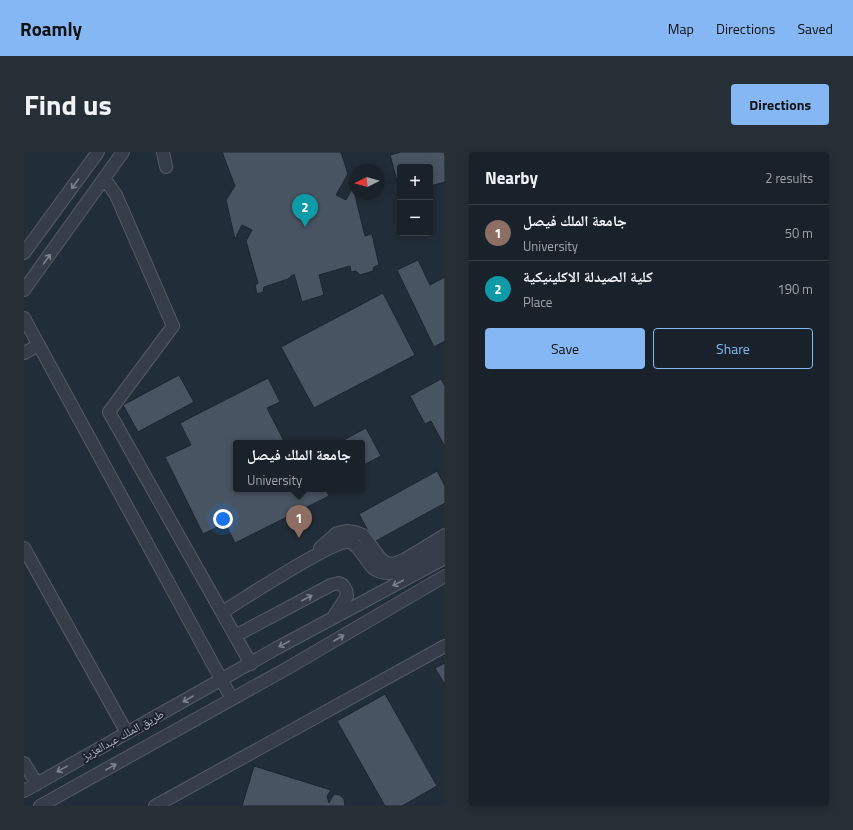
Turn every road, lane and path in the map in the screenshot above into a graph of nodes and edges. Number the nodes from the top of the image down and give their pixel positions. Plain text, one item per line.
1 (98, 152) edge
2 (123, 152) edge
3 (162, 152) edge
4 (166, 166) dead end
5 (104, 178) junction
6 (24, 253) edge
7 (24, 290) edge
8 (24, 318) edge
9 (39, 345) junction
10 (24, 353) edge
11 (445, 535) edge
12 (445, 547) edge
13 (24, 548) edge
14 (445, 558) edge
15 (308, 559) junction
16 (445, 576) edge
17 (222, 612) junction
18 (333, 618) junction
19 (235, 636) junction
20 (445, 646) edge
21 (251, 664) junction
22 (221, 680) junction
23 (232, 699) junction
24 (127, 733) junction
25 (24, 763) edge
26 (37, 784) junction
27 (24, 791) edge
28 (40, 806) edge
29 (156, 806) edge

1 -> 6 street
2 - 5 street
3 - 4 street
7 -> 5 street
5 - 17 street
8 - 9 street
9 - 10 street
9 - 22 street
11 - 15 street
12 - 15 street
13 - 24 street
14 -> 18 street, طريق الملك عبدالعزيز
15 - 17 street
23 -> 16 street, طريق الملك عبدالعزيز
17 - 19 street
19 -> 18 street
18 -> 21 street, طريق الملك عبدالعزيز
19 - 21 street
20 - 29 street
21 - 22 street, طريق الملك عبدالعزيز
22 - 23 street
22 -> 24 street, طريق الملك عبدالعزيز
28 -> 23 street, طريق الملك عبدالعزيز
24 -> 26 street, طريق الملك عبدالعزيز
25 - 26 street
26 - 27 street, طريق الملك عبدالعزيز

